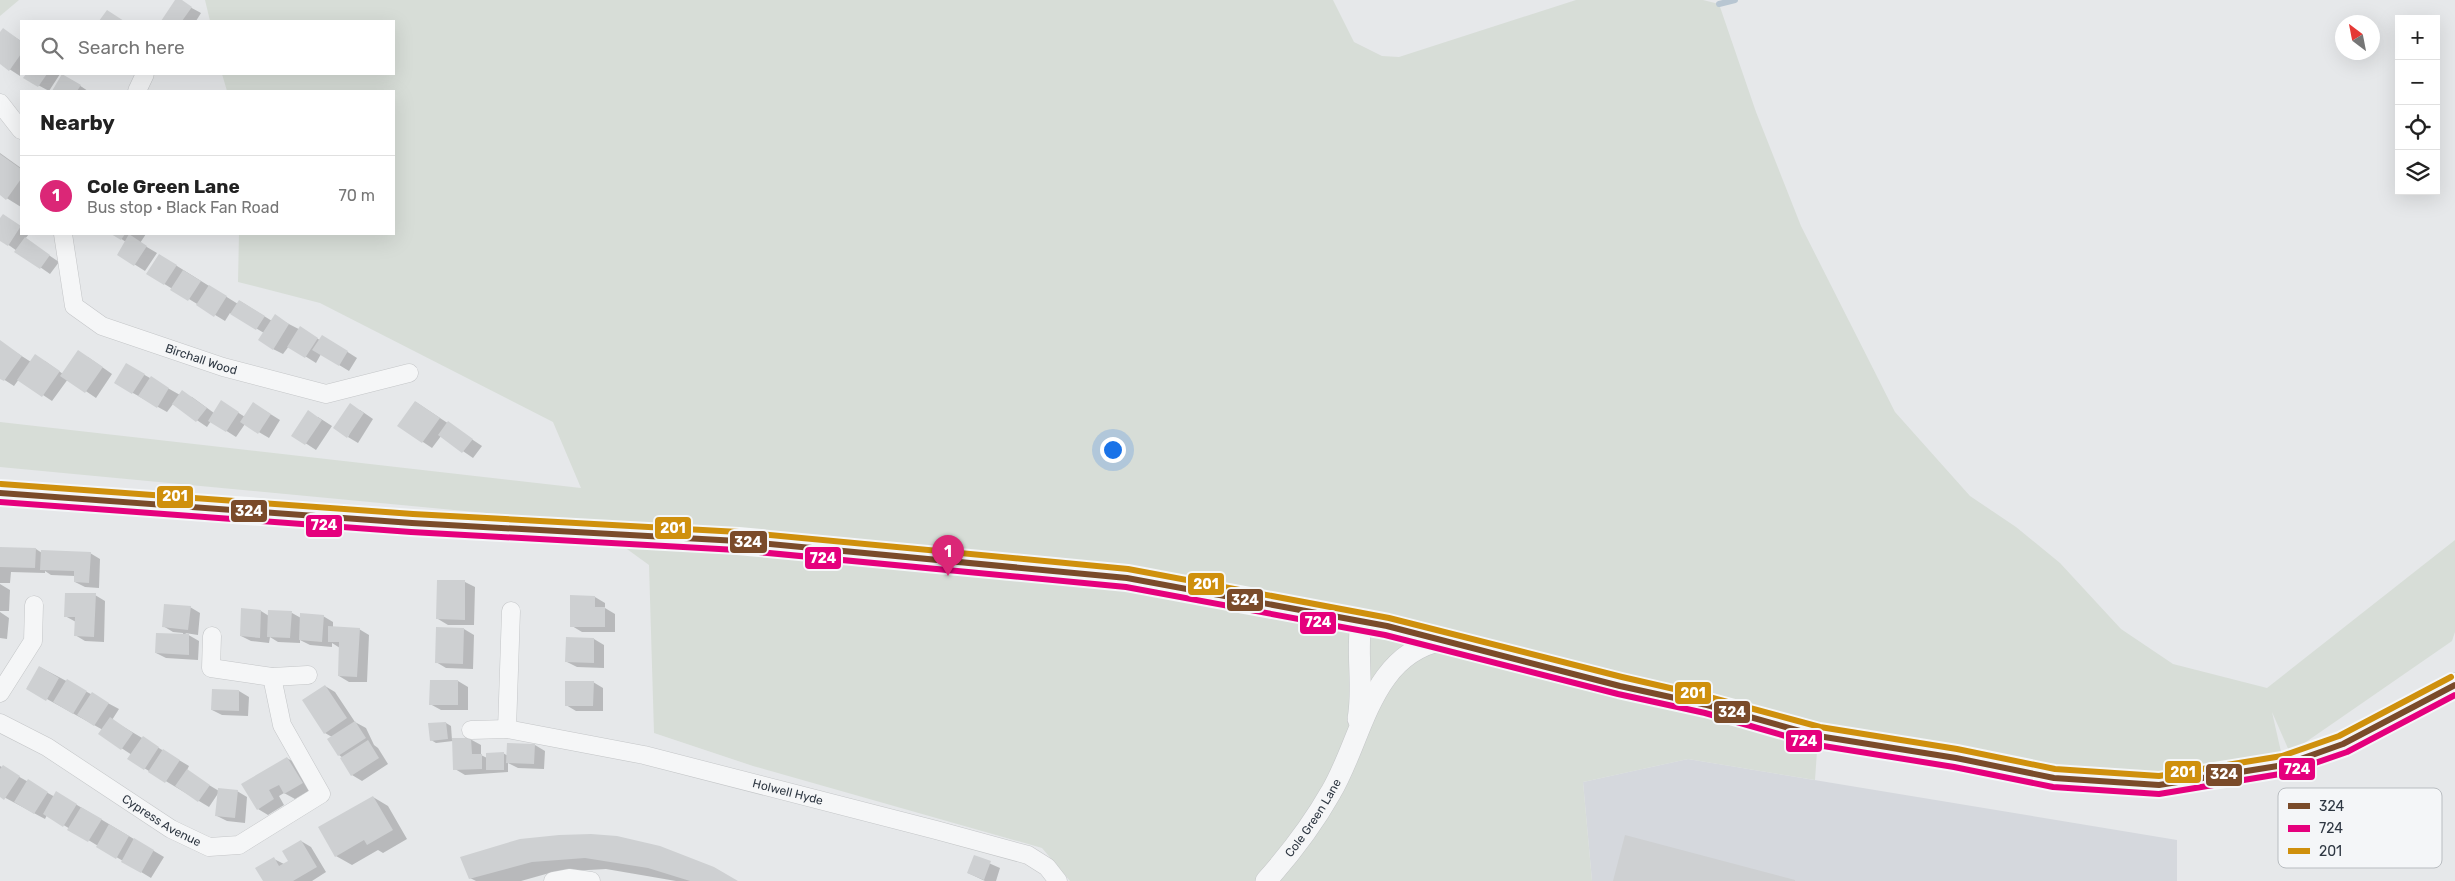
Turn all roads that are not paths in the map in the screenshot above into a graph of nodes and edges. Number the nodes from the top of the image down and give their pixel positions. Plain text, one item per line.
1 (145, 75) edge
2 (137, 90) edge
3 (0, 104) edge
4 (20, 129) edge
5 (63, 235) edge
6 (409, 373) dead end
7 (0, 493) edge
8 (34, 605) dead end
9 (511, 611) dead end
10 (1361, 621) junction
11 (212, 636) dead end
12 (1443, 640) junction
13 (308, 675) dead end
14 (272, 677) junction
15 (2455, 685) edge
16 (0, 693) edge
17 (0, 723) edge
18 (507, 729) junction
19 (472, 730) dead end
20 (1351, 748) junction
21 (553, 881) edge
22 (591, 881) edge
23 (1058, 881) edge
24 (1266, 881) edge

1 - 2 street
3 - 4 street
5 - 6 street, Birchall Wood
7 - 10 main road
8 - 16 street
9 - 18 street
10 - 12 main road
10 - 20 street, Cole Green Lane
11 - 14 street
12 - 15 main road
12 - 20 street, Cole Green Lane
13 - 14 street
14 - 17 street, Cypress Avenue
18 - 19 street, Holwell Hyde
18 - 23 street, Holwell Hyde
20 - 24 street, Cole Green Lane
21 - 22 street

